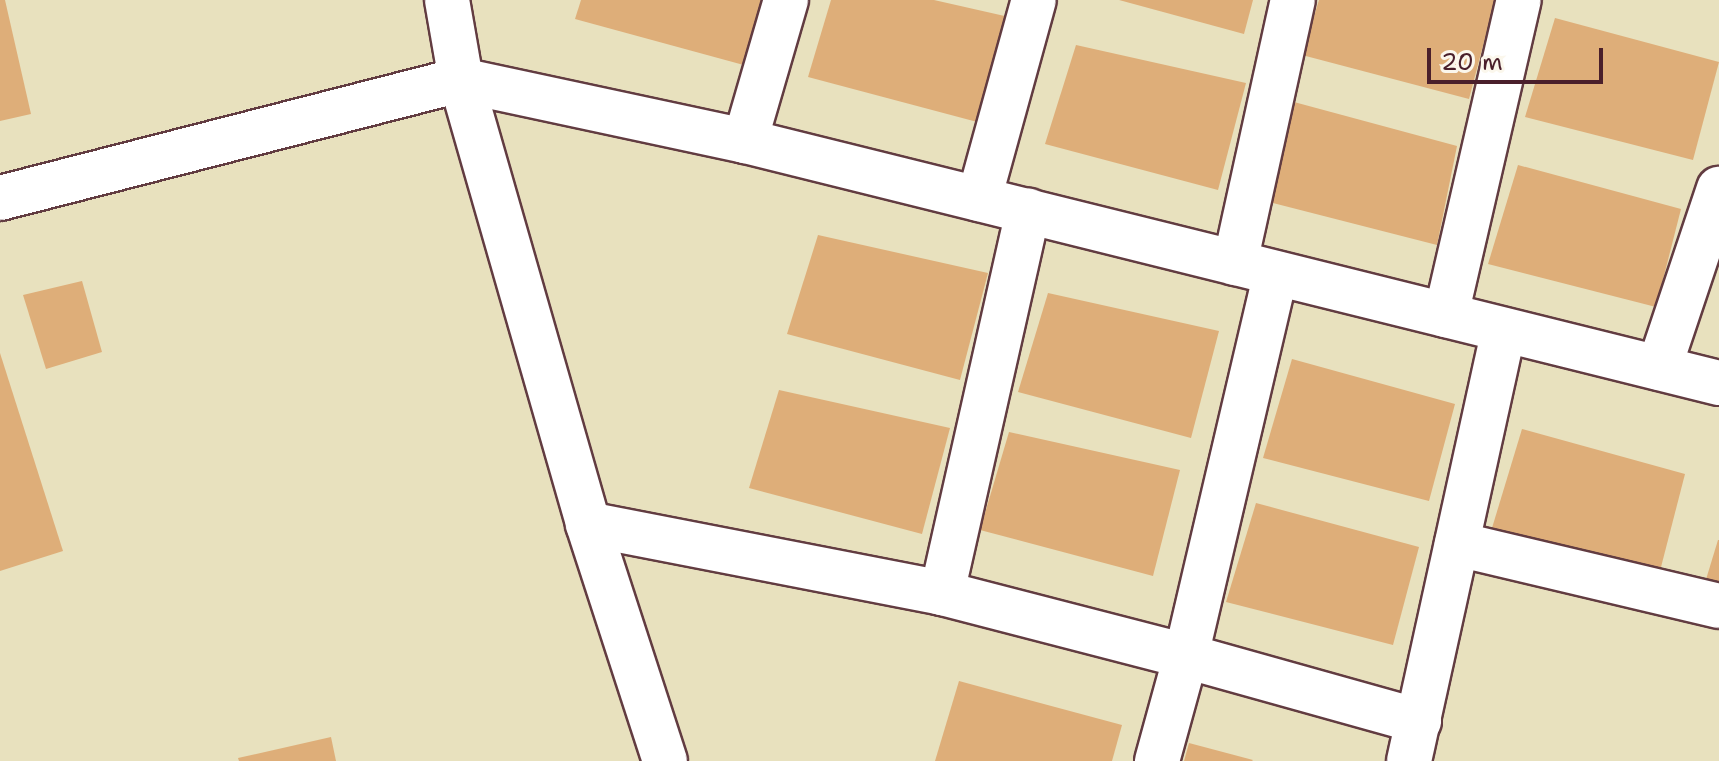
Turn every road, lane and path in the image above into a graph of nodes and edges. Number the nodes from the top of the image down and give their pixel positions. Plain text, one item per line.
1 (447, 0) edge
2 (786, 0) edge
3 (1034, 0) edge
4 (1293, 0) edge
5 (1519, 0) edge
6 (461, 80) junction
7 (745, 141) junction
8 (1719, 189) edge
9 (0, 198) edge
10 (979, 199) junction
11 (1028, 211) junction
12 (1256, 268) junction
13 (1446, 315) junction
14 (1504, 330) junction
15 (1659, 368) junction
16 (1719, 383) edge
17 (588, 524) junction
18 (1457, 544) junction
19 (942, 593) junction
20 (1719, 606) edge
21 (1186, 656) junction
22 (1414, 741) edge
23 (665, 761) edge
24 (1157, 761) edge

1 - 6 street
2 - 7 street
3 - 10 street
4 - 12 street
5 - 13 street
6 - 7 street
6 - 9 street
6 - 17 street
7 - 10 street
8 - 15 street
10 - 11 street
11 - 12 street
11 - 19 street
12 - 13 street
12 - 21 street
13 - 14 street
14 - 15 street
14 - 18 street
15 - 16 street
17 - 19 street
17 - 23 street
18 - 20 street
18 - 22 street
19 - 21 street
21 - 22 street
21 - 24 street

